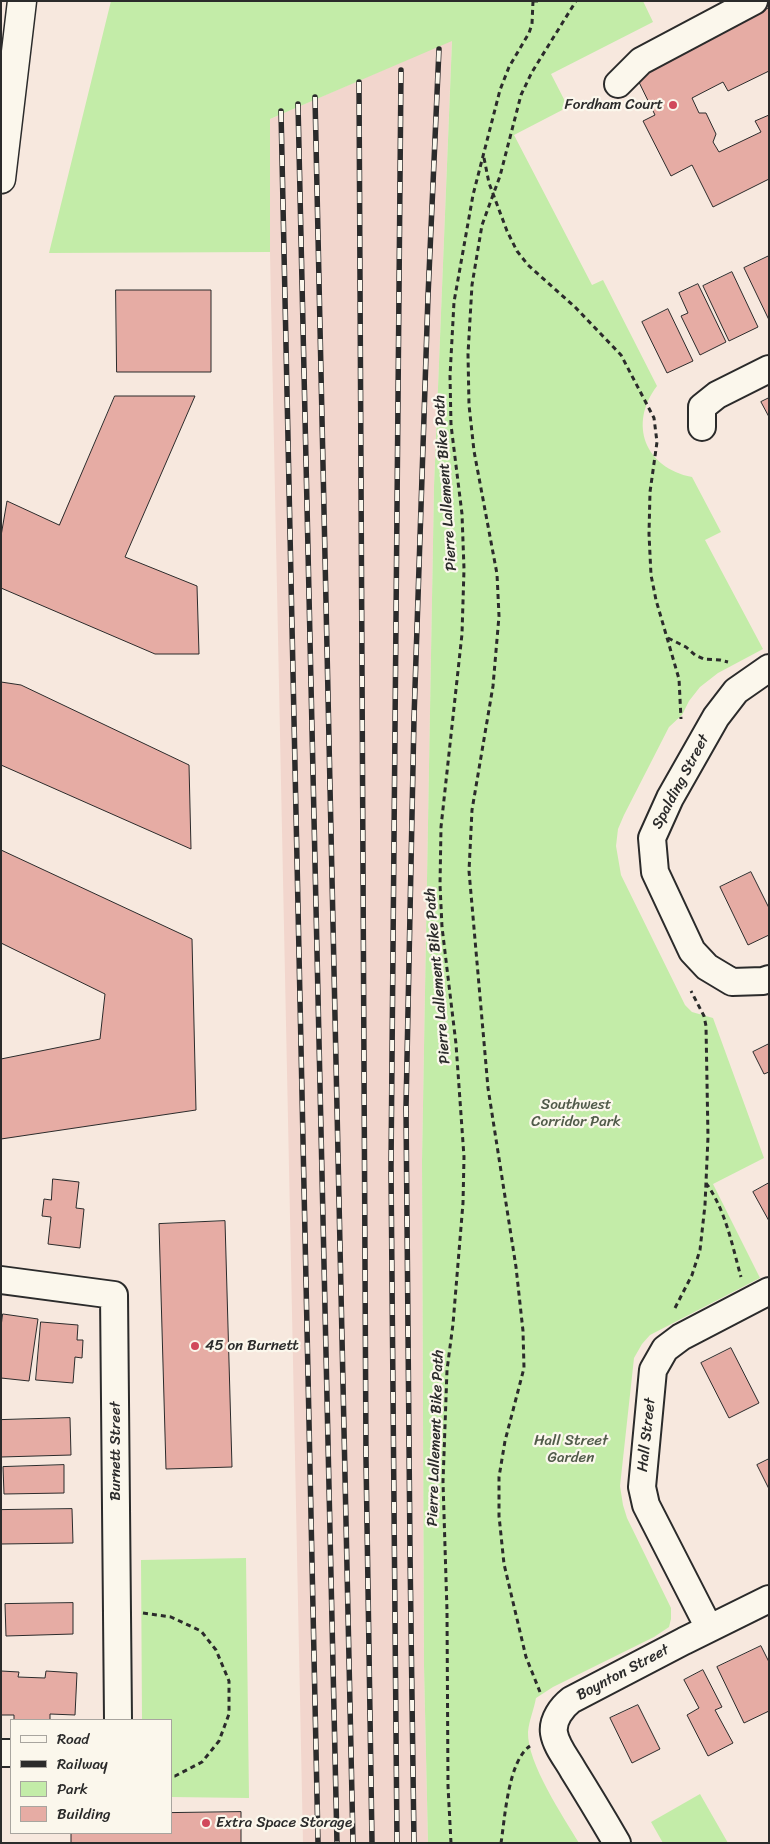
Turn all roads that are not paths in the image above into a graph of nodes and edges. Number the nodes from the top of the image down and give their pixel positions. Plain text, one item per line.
1 (22, 1) edge
2 (754, 1) edge
3 (618, 84) dead end
4 (1, 179) edge
5 (769, 369) edge
6 (702, 428) dead end
7 (766, 670) edge
8 (769, 979) edge
9 (1, 1280) edge
10 (769, 1291) edge
11 (769, 1599) edge
12 (708, 1628) junction
13 (118, 1719) edge
14 (617, 1843) edge

1 - 4 main road
2 - 3 street
5 - 6 street
7 - 8 street, Spalding Street
9 - 13 street, Burnett Street
10 - 12 street, Hall Street
11 - 12 street, Boynton Street
12 - 14 street, Boynton Street

